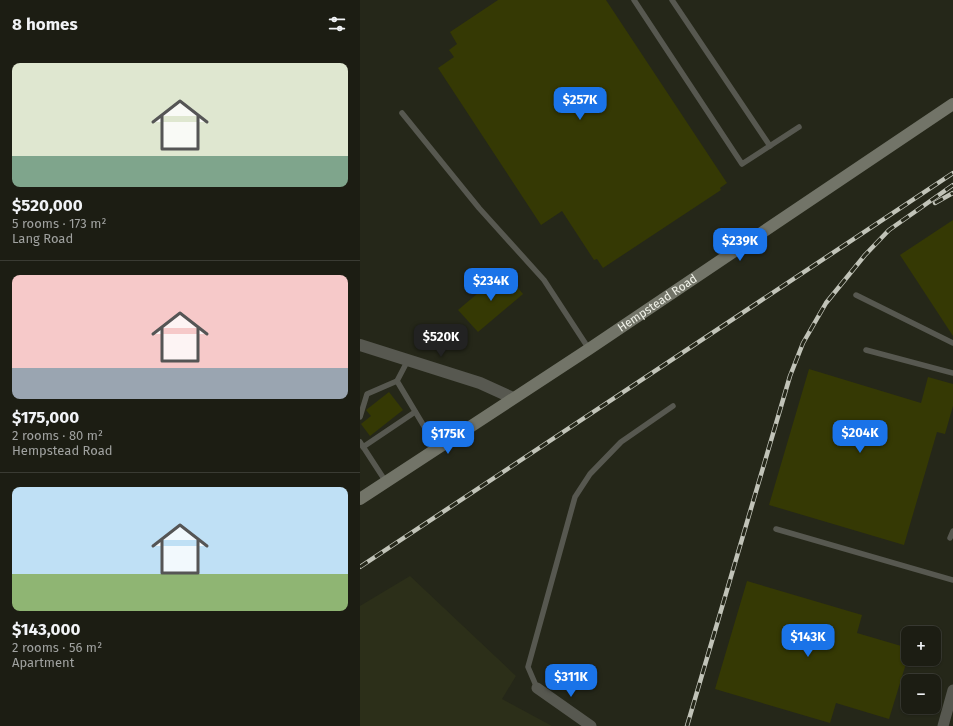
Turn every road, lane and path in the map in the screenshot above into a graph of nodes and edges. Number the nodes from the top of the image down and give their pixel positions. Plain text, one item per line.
1 (634, 0) edge
2 (672, 0) edge
3 (953, 104) edge
4 (402, 113) dead end
5 (799, 127) dead end
6 (770, 146) junction
7 (856, 295) dead end
8 (953, 343) edge
9 (360, 345) edge
10 (589, 348) junction
11 (866, 350) dead end
12 (408, 360) junction
13 (953, 373) edge
14 (397, 381) junction
15 (513, 398) junction
16 (674, 406) dead end
17 (416, 412) junction
18 (360, 417) edge
19 (362, 444) edge
20 (436, 448) junction
21 (386, 482) junction
22 (360, 499) edge
23 (776, 529) dead end
24 (953, 531) edge
25 (950, 538) dead end
26 (953, 580) edge
27 (537, 688) joint
28 (953, 690) edge
29 (591, 726) edge
30 (943, 726) edge

1 - 6 lane
2 - 6 lane
3 - 10 main road, Hempstead Road
4 - 10 lane
5 - 6 lane
7 - 8 lane
9 - 12 street
10 - 15 main road, Hempstead Road
11 - 13 lane
12 - 14 lane
12 - 15 street
14 - 17 lane
14 - 18 lane
15 - 20 main road, Hempstead Road
16 - 27 lane
17 - 19 lane
17 - 20 lane
19 - 21 lane
20 - 21 main road, Hempstead Road
21 - 22 main road, Hempstead Road
23 - 26 lane
24 - 25 lane
27 - 29 street
28 - 30 street

